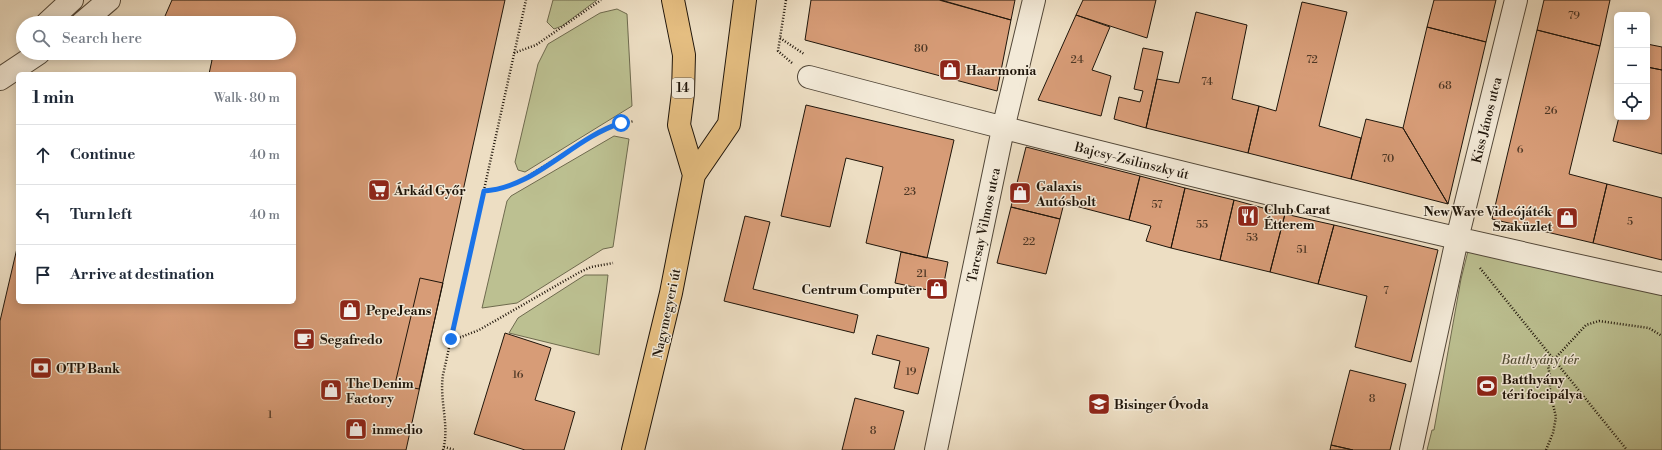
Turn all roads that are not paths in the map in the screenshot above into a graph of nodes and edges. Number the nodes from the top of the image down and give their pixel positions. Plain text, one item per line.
1 (72, 0) edge
2 (109, 0) edge
3 (673, 0) edge
4 (745, 0) edge
5 (1034, 0) edge
6 (1516, 0) edge
7 (55, 16) edge
8 (90, 16) edge
9 (16, 51) edge
10 (29, 60) edge
11 (0, 66) edge
12 (809, 77) dead end
13 (0, 79) edge
14 (1003, 129) junction
15 (694, 174) junction
16 (1457, 239) junction
17 (1662, 284) edge
18 (633, 450) edge
19 (936, 450) edge
20 (1411, 450) edge

1 - 7 street
2 - 8 street
3 - 15 main road, Nagymegyeri út / 14
4 - 15 main road, Nagymegyeri út / 14
5 - 14 street, Tarcsay Vilmos utca
6 - 16 street, Kiss János utca
9 - 11 street
10 - 13 street
12 - 14 street, Bajcsy-Zsilinszky út
14 - 16 street, Bajcsy-Zsilinszky út
14 - 19 street, Tarcsay Vilmos utca
15 - 18 main road, Nagymegyeri út / 14
16 - 17 street
16 - 20 street

